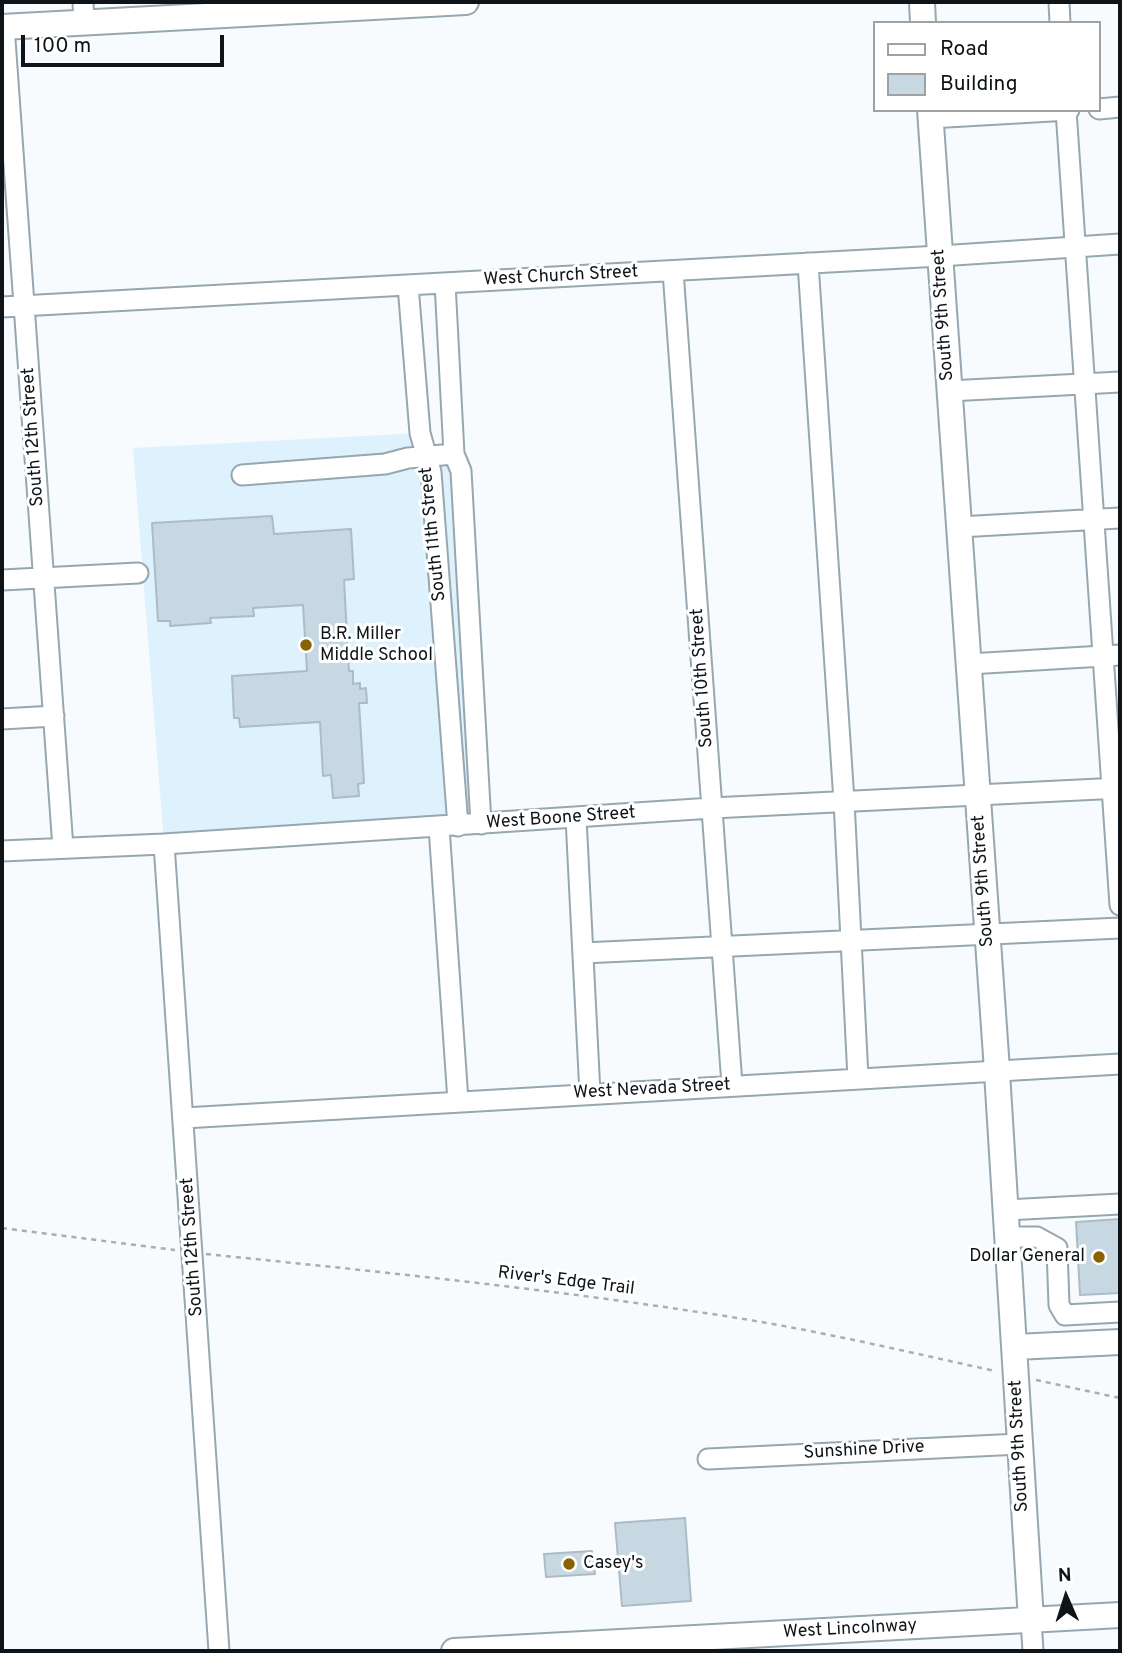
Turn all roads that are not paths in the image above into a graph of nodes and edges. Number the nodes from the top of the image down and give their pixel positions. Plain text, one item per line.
1 (466, 2) edge
2 (922, 2) edge
3 (1059, 2) edge
4 (391, 4) edge
5 (205, 9) edge
6 (83, 13) edge
7 (923, 21) edge
8 (1060, 21) edge
9 (3, 27) edge
10 (1120, 107) edge
11 (1101, 109) edge
12 (998, 112) edge
13 (1067, 112) edge
14 (930, 114) edge
15 (1120, 244) edge
16 (1075, 247) junction
17 (940, 256) junction
18 (808, 263) junction
19 (673, 271) junction
20 (445, 283) junction
21 (408, 285) junction
22 (24, 306) junction
23 (2, 307) edge
24 (1120, 382) edge
25 (1085, 384) junction
26 (949, 391) junction
27 (454, 454) junction
28 (426, 457) junction
29 (242, 475) dead end
30 (1120, 518) edge
31 (1094, 519) junction
32 (959, 527) junction
33 (138, 573) dead end
34 (44, 578) junction
35 (2, 580) edge
36 (1112, 655) edge
37 (969, 664) junction
38 (54, 716) junction
39 (2, 719) edge
40 (1116, 788) edge
41 (978, 794) junction
42 (844, 801) junction
43 (712, 808) junction
44 (576, 818) junction
45 (481, 824) junction
46 (448, 826) junction
47 (164, 844) junction
48 (63, 848) junction
49 (2, 851) edge
50 (1120, 905) edge
51 (1120, 928) edge
52 (988, 935) junction
53 (851, 941) junction
54 (722, 947) junction
55 (583, 953) junction
56 (1120, 1064) edge
57 (997, 1070) junction
58 (858, 1078) junction
59 (732, 1085) junction
60 (590, 1094) junction
61 (458, 1101) junction
62 (184, 1118) junction
63 (1120, 1204) edge
64 (1006, 1210) junction
65 (1008, 1237) junction
66 (1120, 1312) edge
67 (1120, 1342) edge
68 (1015, 1347) junction
69 (1020, 1444) junction
70 (708, 1459) dead end
71 (1120, 1615) edge
72 (1031, 1620) junction
73 (219, 1651) edge
74 (454, 1651) edge
75 (1033, 1651) edge

1 - 4 main road
2 - 7 main road
3 - 8 street
4 - 5 main road
5 - 6 main road
6 - 9 main road
9 - 22 street, South 12th Street
10 - 11 street
12 - 14 street
13 - 16 street
14 - 17 main road, South 9th Street
15 - 16 street, West Church Street
16 - 17 street, West Church Street
16 - 25 street
17 - 18 street, West Church Street
17 - 26 main road, South 9th Street
18 - 19 street, West Church Street
18 - 42 street
19 - 20 street, West Church Street
19 - 43 street, South 10th Street
20 - 21 street, West Church Street
20 - 27 street, South 11th Street
21 - 22 street, West Church Street
21 - 28 street, South 11th Street
22 - 23 street, West Church Street
22 - 34 street, South 12th Street
24 - 25 street
25 - 26 street
25 - 31 street
26 - 32 main road, South 9th Street
27 - 28 street
27 - 45 street, South 11th Street
28 - 29 street
28 - 46 street, South 11th Street
30 - 31 street
31 - 32 street
31 - 36 street
32 - 37 main road, South 9th Street
33 - 34 street
34 - 35 street
34 - 38 street, South 12th Street
36 - 37 street
36 - 40 street
37 - 41 main road, South 9th Street
38 - 39 street
38 - 48 street, South 12th Street
40 - 41 street, West Boone Street
40 - 50 street
41 - 42 street, West Boone Street
41 - 52 main road, South 9th Street
42 - 43 street, West Boone Street
42 - 53 street
43 - 44 street, West Boone Street
43 - 54 street, South 10th Street
44 - 45 street, West Boone Street
44 - 55 street
45 - 46 street, West Boone Street
46 - 47 street, West Boone Street
46 - 61 street, South 11th Street
47 - 48 street, West Boone Street
47 - 62 street, South 12th Street
48 - 49 street, West Boone Street
51 - 52 street
52 - 53 street
52 - 57 main road, South 9th Street
53 - 54 street
53 - 58 street
54 - 55 street
54 - 59 street, South 10th Street
55 - 60 street
56 - 57 street, West Nevada Street
57 - 58 street, West Nevada Street
57 - 64 main road, South 9th Street
58 - 59 street, West Nevada Street
59 - 60 street, West Nevada Street
60 - 61 street, West Nevada Street
61 - 62 street, West Nevada Street
62 - 73 street, South 12th Street
63 - 64 street
64 - 65 main road, South 9th Street
65 - 66 street
65 - 68 main road, South 9th Street
67 - 68 main road
68 - 69 main road, South 9th Street
69 - 70 street, Sunshine Drive
69 - 72 main road, South 9th Street
71 - 72 main road, West Lincolnway
72 - 74 main road, West Lincolnway
72 - 75 street, South 9th Street

